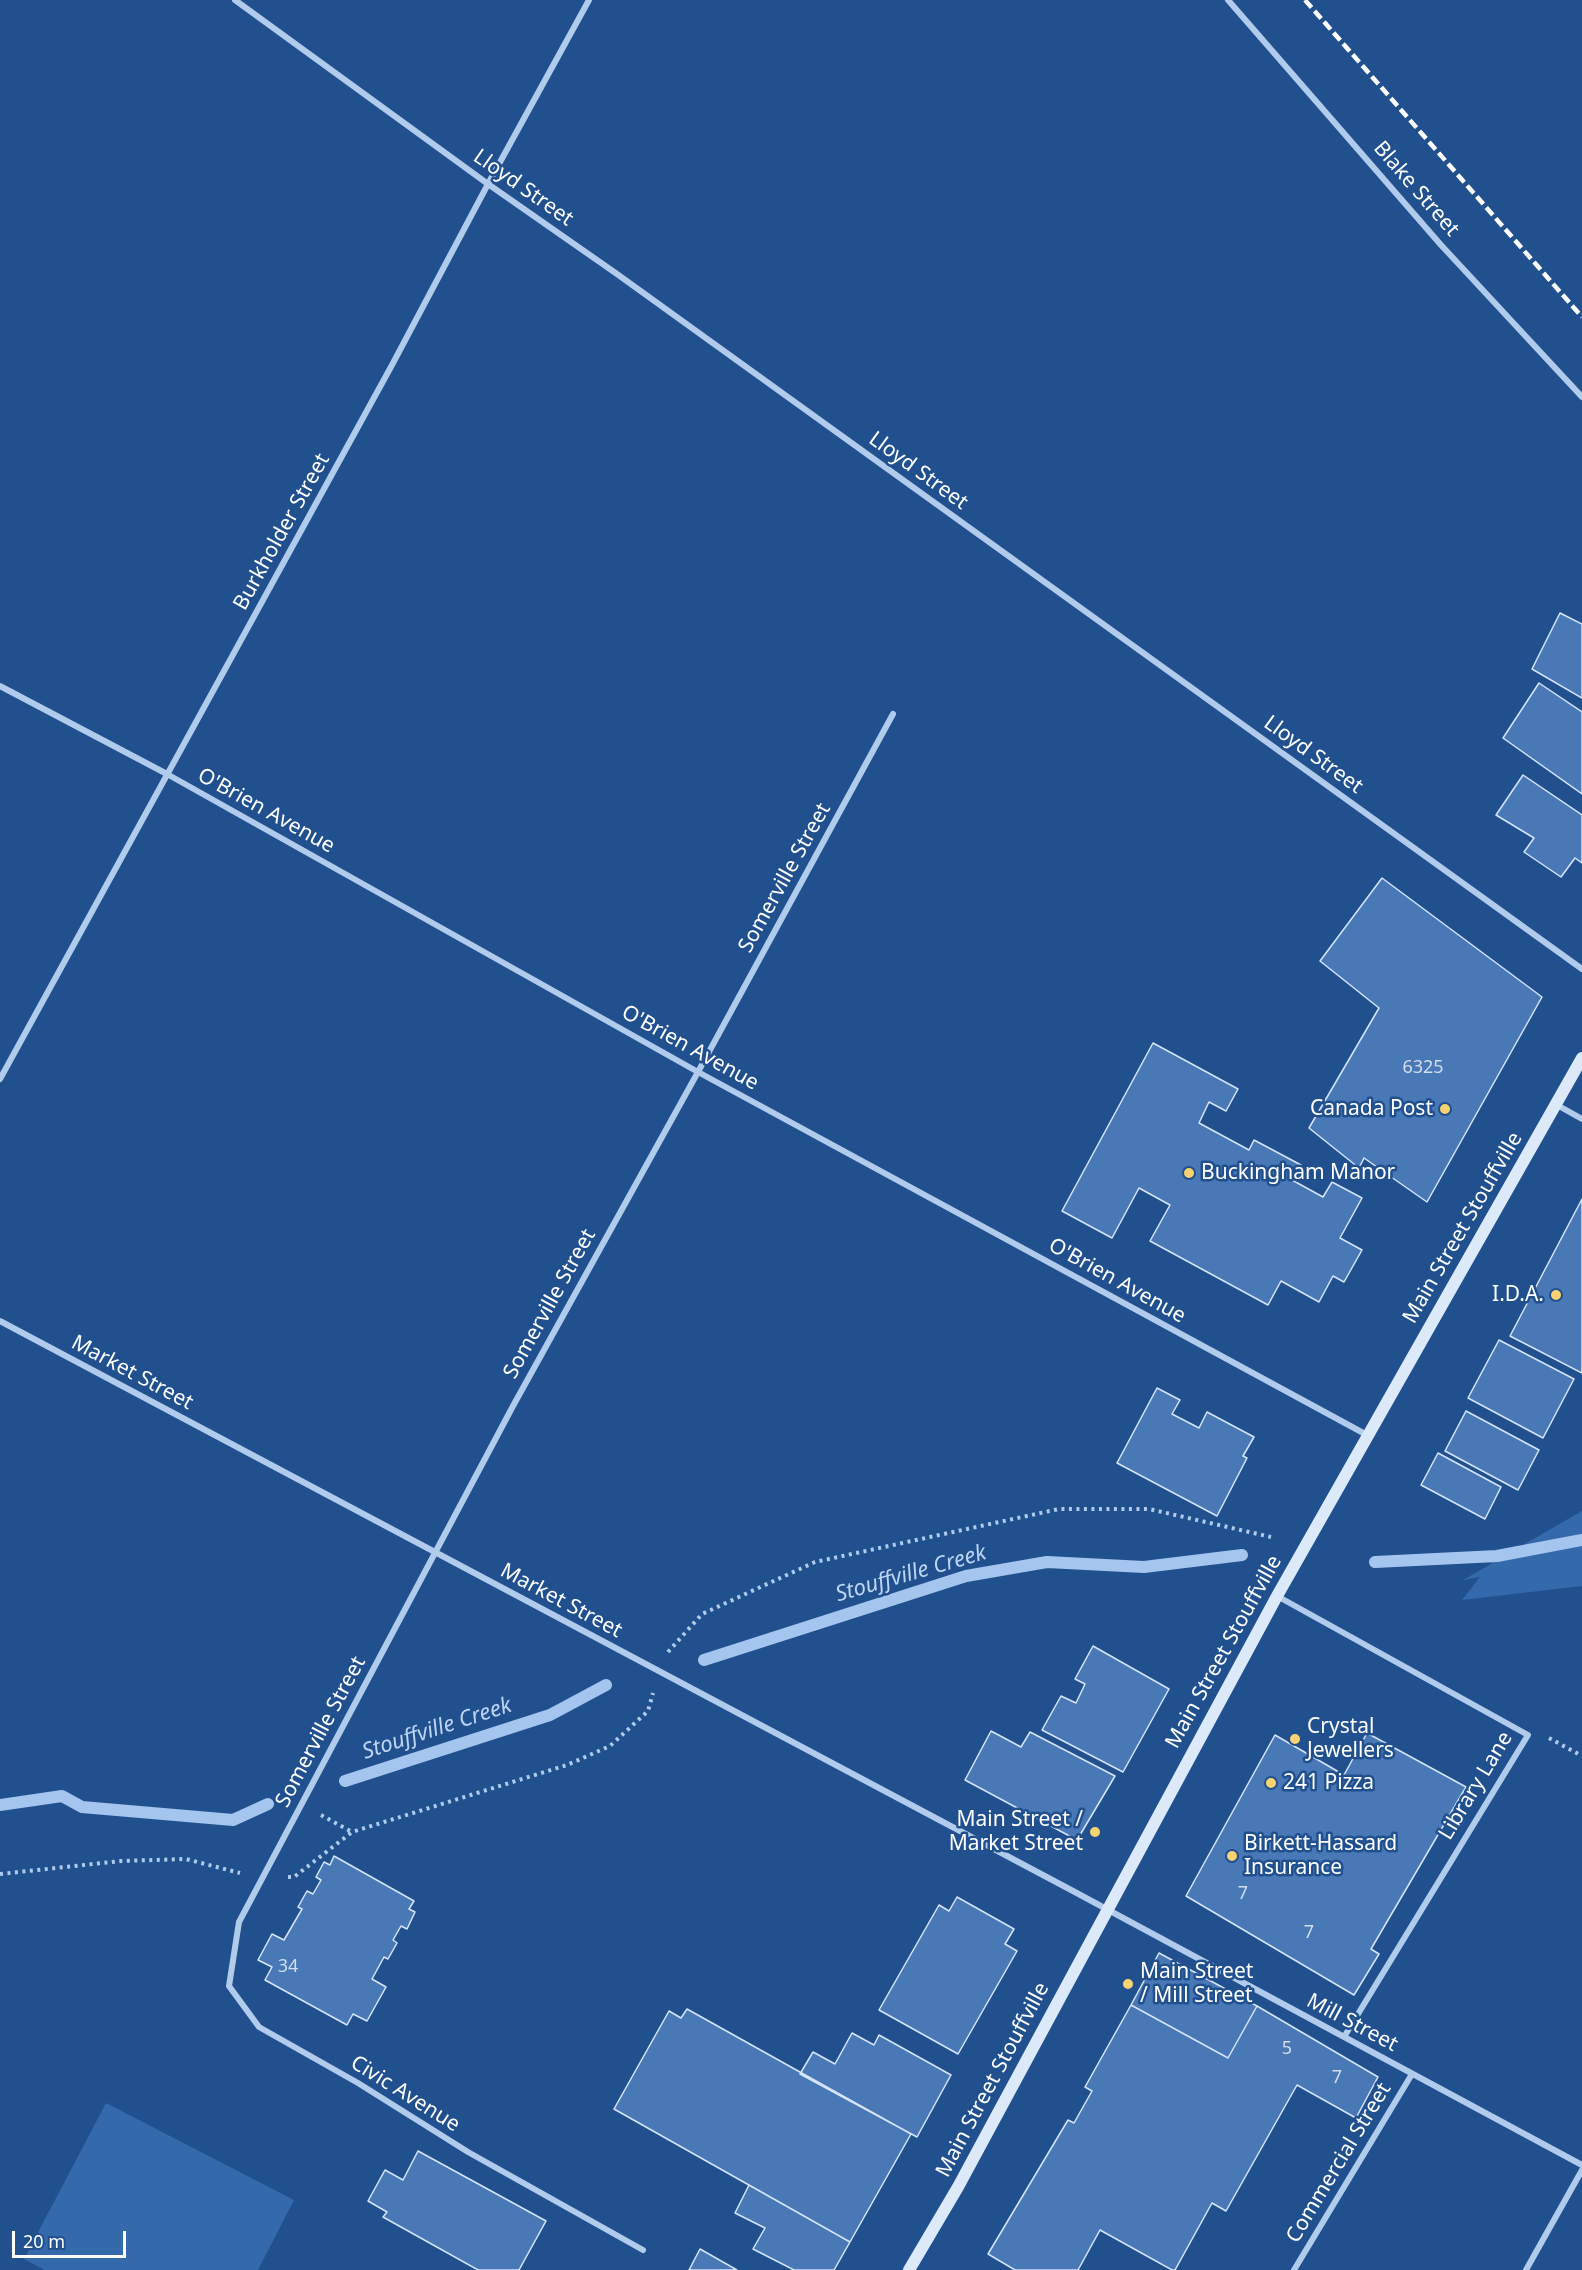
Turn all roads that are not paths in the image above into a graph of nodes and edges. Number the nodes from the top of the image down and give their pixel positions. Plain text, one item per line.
1 (235, 0) edge
2 (590, 0) edge
3 (1228, 0) edge
4 (488, 184) junction
5 (1582, 397) edge
6 (0, 686) edge
7 (893, 714) dead end
8 (167, 774) junction
9 (1582, 969) edge
10 (1582, 1058) edge
11 (698, 1072) junction
12 (0, 1079) edge
13 (1557, 1105) junction
14 (1582, 1119) edge
15 (0, 1321) edge
16 (1367, 1435) junction
17 (436, 1553) junction
18 (1276, 1596) junction
19 (1107, 1910) junction
20 (244, 1914) joint
21 (1344, 2037) junction
22 (1412, 2074) junction
23 (1582, 2168) edge
24 (643, 2250) dead end
25 (909, 2270) edge
26 (1294, 2270) edge
27 (1526, 2270) edge

1 - 4 street, Lloyd Street
2 - 4 street, Burkholder Street
3 - 5 street, Blake Street
4 - 8 street, Burkholder Street
4 - 9 street, Lloyd Street
6 - 8 street, O'Brien Avenue
7 - 11 street, Somerville Street
8 - 11 street, O'Brien Avenue
8 - 12 street, Burkholder Street
10 - 13 main road, Main Street Stouffville
11 - 16 street, O'Brien Avenue
11 - 17 street, Somerville Street
13 - 14 street
13 - 16 main road, Main Street Stouffville
15 - 17 street, Market Street
16 - 18 main road, Main Street Stouffville
17 - 19 street, Market Street
17 - 20 street, Somerville Street
18 - 19 main road, Main Street Stouffville
18 - 21 street, Library Lane
19 - 21 street, Mill Street
19 - 25 main road, Main Street Stouffville
20 - 24 street, Civic Avenue
21 - 22 street, Mill Street
22 - 23 street, Mill Street
22 - 26 street, Commercial Street
23 - 27 street

